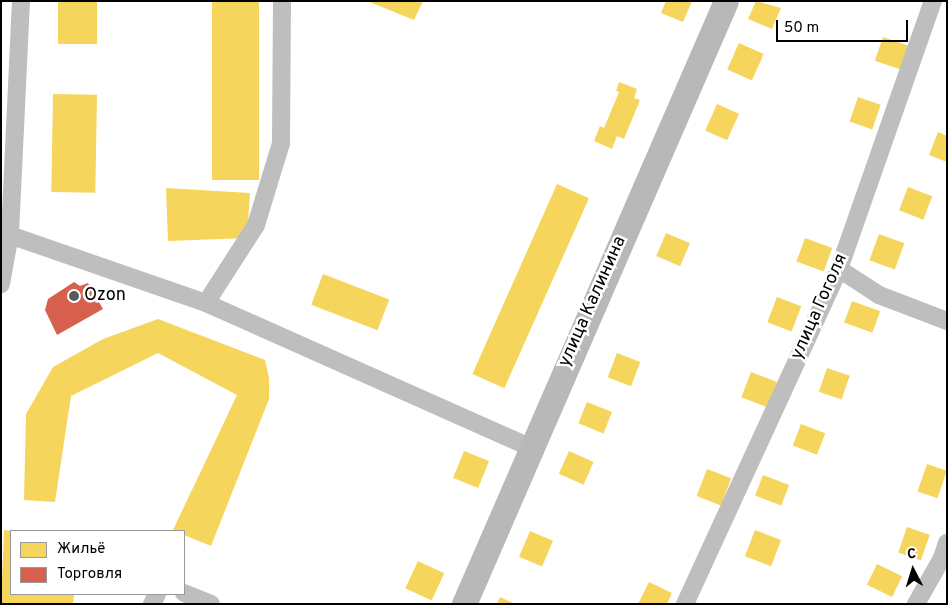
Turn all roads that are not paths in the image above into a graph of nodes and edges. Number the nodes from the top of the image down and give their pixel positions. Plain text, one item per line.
1 (21, 1) edge
2 (282, 1) edge
3 (726, 1) edge
4 (933, 1) edge
5 (6, 233) edge
6 (839, 269) junction
7 (1, 284) edge
8 (206, 302) junction
9 (947, 321) edge
10 (529, 447) junction
11 (947, 543) edge
12 (185, 593) edge
13 (211, 604) edge
14 (464, 604) edge
15 (685, 604) edge
16 (916, 604) edge

1 - 5 street
2 - 8 street
3 - 10 street, улица Калинина
4 - 6 street, улица Гоголя
5 - 7 street
5 - 8 street
6 - 9 street
6 - 15 street, улица Гоголя
8 - 10 street
10 - 14 street, улица Калинина
11 - 16 street
12 - 13 street

